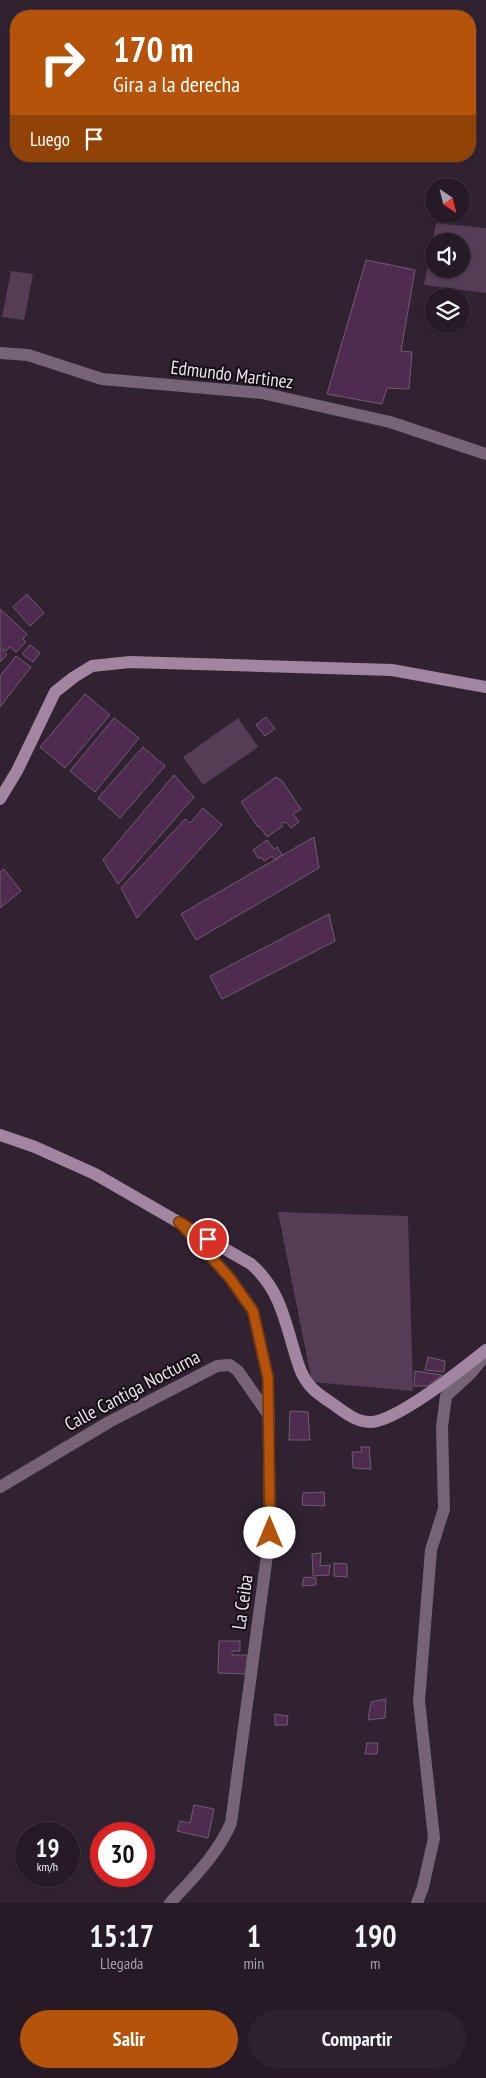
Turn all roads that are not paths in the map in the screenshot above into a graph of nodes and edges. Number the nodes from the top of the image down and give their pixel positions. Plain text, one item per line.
1 (0, 353) edge
2 (486, 454) edge
3 (486, 687) edge
4 (0, 799) edge
5 (0, 1135) edge
6 (179, 1222) junction
7 (486, 1350) edge
8 (486, 1355) edge
9 (268, 1414) junction
10 (0, 1487) edge
11 (170, 1903) edge
12 (417, 1903) edge

1 - 2 street, Edmundo Martinez
3 - 4 street
5 - 6 street
6 - 7 street
6 - 9 street, La Ceiba
8 - 12 street
9 - 10 street, Calle Cantiga Nocturna
9 - 11 street, La Ceiba

